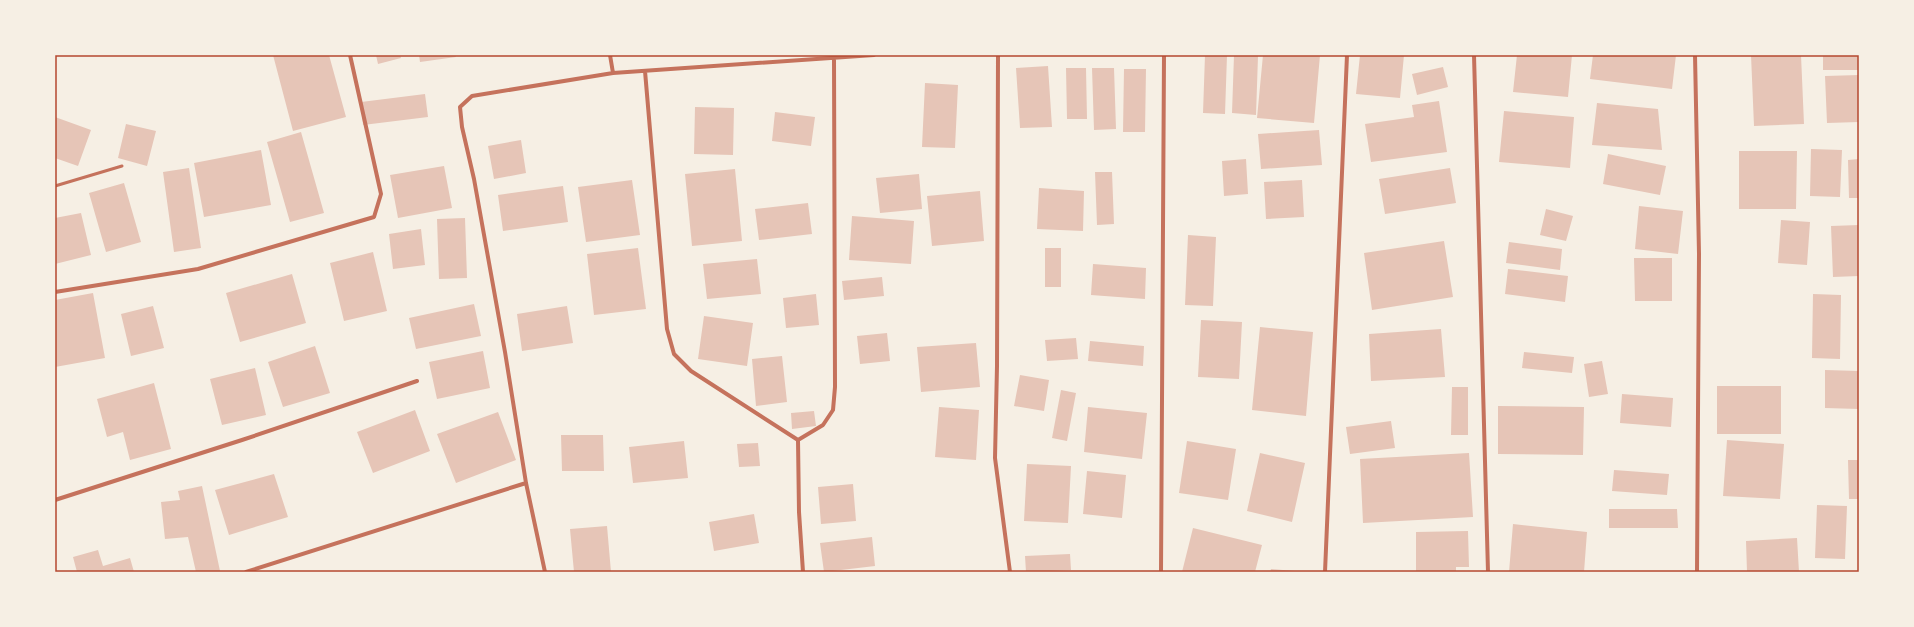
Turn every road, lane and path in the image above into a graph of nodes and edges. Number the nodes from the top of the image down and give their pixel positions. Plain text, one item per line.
1 (350, 55) edge
2 (610, 55) edge
3 (874, 55) edge
4 (998, 55) edge
5 (1164, 55) edge
6 (1347, 55) edge
7 (1474, 55) edge
8 (1695, 55) edge
9 (834, 58) junction
10 (645, 71) junction
11 (613, 73) junction
12 (122, 166) dead end
13 (55, 186) edge
14 (55, 292) edge
15 (417, 381) dead end
16 (798, 440) junction
17 (526, 482) junction
18 (55, 500) edge
19 (246, 572) edge
20 (546, 572) edge
21 (803, 572) edge
22 (1010, 572) edge
23 (1161, 572) edge
24 (1324, 572) edge
25 (1488, 572) edge
26 (1697, 572) edge

1 - 14 street
2 - 11 street
3 - 9 street
4 - 22 street
5 - 23 street
6 - 24 street
7 - 25 street
8 - 26 street
9 - 10 street
9 - 16 street
10 - 11 street
10 - 16 street
11 - 17 street
12 - 13 lane
15 - 18 street
16 - 21 street
17 - 19 street
17 - 20 street

